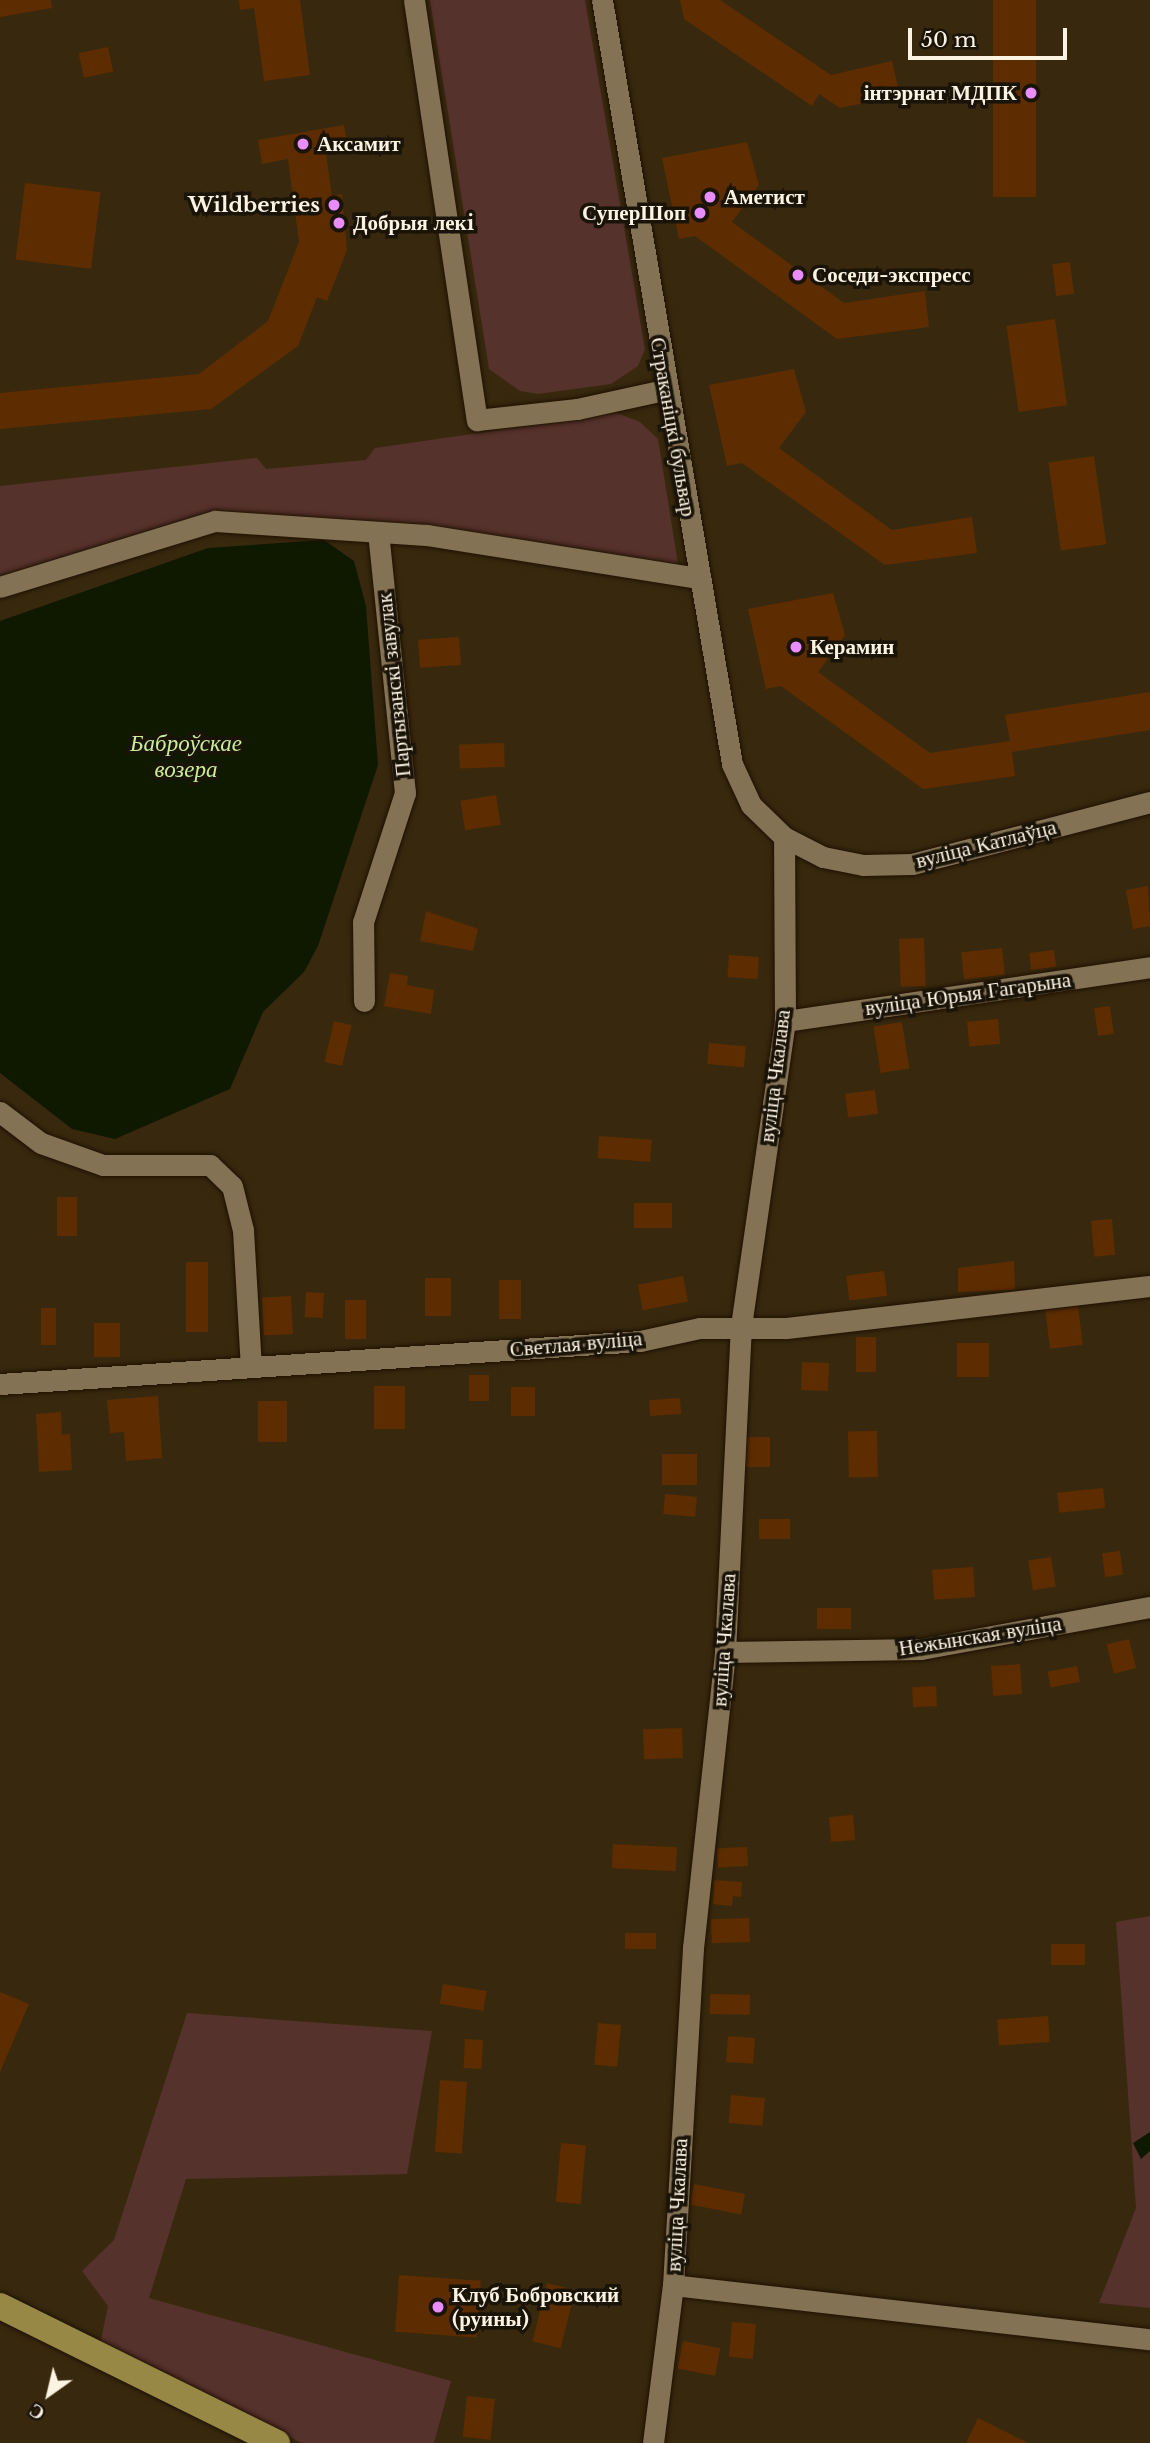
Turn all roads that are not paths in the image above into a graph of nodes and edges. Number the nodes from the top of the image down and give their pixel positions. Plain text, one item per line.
1 (414, 0) edge
2 (602, 0) edge
3 (664, 390) junction
4 (378, 532) junction
5 (700, 578) junction
6 (0, 587) edge
7 (1150, 802) edge
8 (783, 837) junction
9 (1150, 967) edge
10 (364, 1001) dead end
11 (785, 1021) junction
12 (0, 1112) edge
13 (1150, 1286) edge
14 (741, 1326) junction
15 (251, 1367) junction
16 (0, 1384) edge
17 (1150, 1607) edge
18 (725, 1652) junction
19 (674, 2285) junction
20 (0, 2306) edge
21 (1150, 2339) edge
22 (277, 2443) edge
23 (653, 2443) edge

1 - 3 street
2 - 3 street, Страканіцкі бульвар
3 - 5 street, Страканіцкі бульвар
4 - 5 street
4 - 6 street
4 - 10 street, Партызанскі завулак
5 - 8 street, Страканіцкі бульвар
7 - 8 street, вуліца Катлаўца
8 - 11 street, вуліца Чкалава
9 - 11 street, вуліца Юрыя Гагарына
11 - 14 street, вуліца Чкалава
12 - 15 street
13 - 14 street, Светлая вуліца
14 - 15 street, Светлая вуліца
14 - 18 street, вуліца Чкалава
15 - 16 street, Светлая вуліца
17 - 18 street, Нежынская вуліца
18 - 19 street, вуліца Чкалава
19 - 21 street
19 - 23 street, вуліца Чкалава
20 - 22 main road

